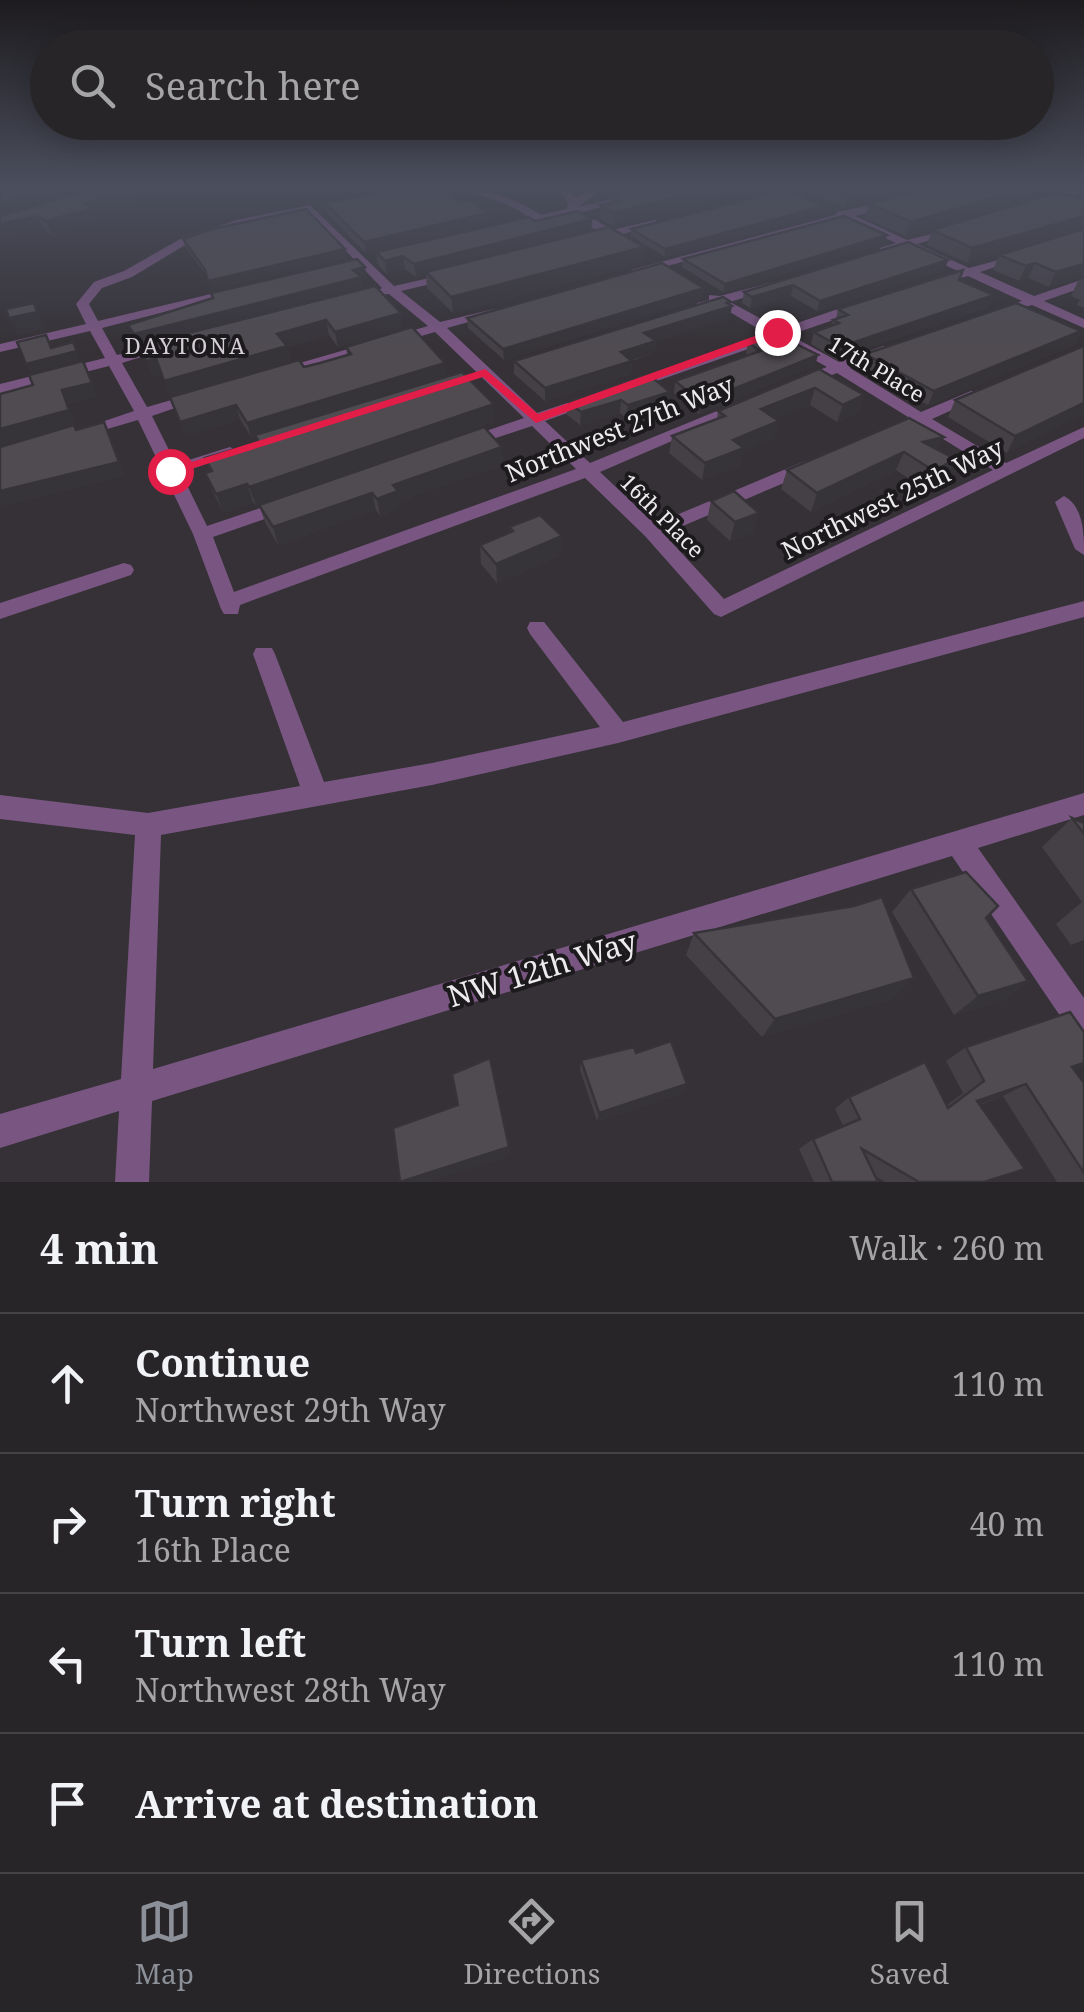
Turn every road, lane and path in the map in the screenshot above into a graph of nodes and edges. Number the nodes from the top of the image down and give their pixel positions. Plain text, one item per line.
1 (184, 241) edge
2 (345, 241) edge
3 (584, 241) edge
4 (622, 241) edge
5 (748, 241) edge
6 (900, 241) edge
7 (915, 241) edge
8 (574, 244) edge
9 (627, 244) edge
10 (906, 244) junction
11 (1035, 250) edge
12 (644, 254) edge
13 (868, 255) edge
14 (379, 257) edge
15 (361, 261) junction
16 (660, 264) junction
17 (342, 266) edge
18 (464, 272) edge
19 (970, 272) junction
20 (675, 273) edge
21 (623, 274) edge
22 (794, 278) edge
23 (1084, 282) edge
24 (917, 288) edge
25 (247, 289) edge
26 (391, 290) junction
27 (704, 292) edge
28 (372, 295) edge
29 (882, 299) edge
30 (719, 301) junction
31 (1032, 302) junction
32 (512, 305) edge
33 (683, 312) edge
34 (979, 319) edge
35 (1084, 324) edge
36 (95, 326) junction
37 (437, 326) junction
38 (777, 332) junction
39 (188, 342) edge
40 (908, 343) edge
41 (0, 348) edge
42 (114, 360) junction
43 (836, 366) junction
44 (503, 367) dead end
45 (485, 372) junction
46 (467, 378) edge
47 (253, 381) edge
48 (993, 387) edge
49 (0, 389) edge
50 (783, 389) edge
51 (216, 392) edge
52 (765, 396) edge
53 (143, 414) junction
54 (920, 418) junction
55 (536, 420) junction
56 (902, 426) edge
57 (1084, 432) edge
58 (72, 434) edge
59 (244, 448) edge
60 (443, 451) edge
61 (831, 456) edge
62 (1004, 470) junction
63 (170, 471) junction
64 (587, 471) junction
65 (295, 502) edge
66 (1064, 502) dead end
67 (652, 532) junction
68 (202, 534) junction
69 (1084, 549) edge
70 (124, 570) dead end
71 (721, 609) joint
72 (1084, 609) edge
73 (0, 611) edge
74 (537, 628) dead end
75 (264, 654) dead end
76 (618, 733) junction
77 (316, 794) junction
78 (1084, 804) edge
79 (0, 807) edge
80 (148, 825) junction
81 (959, 844) junction
82 (1084, 1024) edge
83 (139, 1089) junction
84 (0, 1131) edge
85 (132, 1182) edge

1 - 36 street, 16th Place
2 - 15 street, 16th Place
3 - 8 street
4 - 9 street
5 - 16 street
6 - 10 street
7 - 10 street
10 - 13 street
10 - 19 street
11 - 19 street
12 - 16 street
14 - 15 street
15 - 17 street
15 - 26 street, 16th Place
16 - 20 street
16 - 21 street
18 - 26 street
19 - 24 street
19 - 31 street
22 - 30 street
23 - 31 street
25 - 36 street
26 - 28 street
26 - 37 street, 16th Place
27 - 30 street, 17th Place
29 - 38 street
30 - 33 street
30 - 38 street, 17th Place
31 - 34 street
31 - 35 street
32 - 37 street
36 - 41 street
36 - 42 street
37 - 45 street, 16th Place
37 - 47 street
38 - 43 street, 17th Place
38 - 55 street
39 - 42 street
40 - 43 street
42 - 49 street
42 - 53 street
43 - 50 street
43 - 54 street, 17th Place
44 - 45 street
45 - 46 street
45 - 55 street, 16th Place
48 - 54 street
51 - 53 street
52 - 64 street, Northwest 27th Way
53 - 58 street
53 - 63 street
54 - 56 street
54 - 62 street, 17th Place
55 - 60 street
55 - 64 street, 16th Place
57 - 62 street, Northwest 25th Way
59 - 63 street
61 - 67 street
62 - 71 street, Northwest 25th Way
63 - 68 street
64 - 67 street, 16th Place
64 - 68 street, Northwest 27th Way
65 - 68 street
66 - 69 street
67 - 71 street, 16th Place
70 - 73 street
72 - 76 street
74 - 76 street
75 - 77 street
76 - 77 street
77 - 80 street
78 - 81 street, NW 12th Way
79 - 80 street
80 - 83 street
81 - 82 street
81 - 83 street, NW 12th Way
83 - 84 street, NW 12th Way
83 - 85 street

